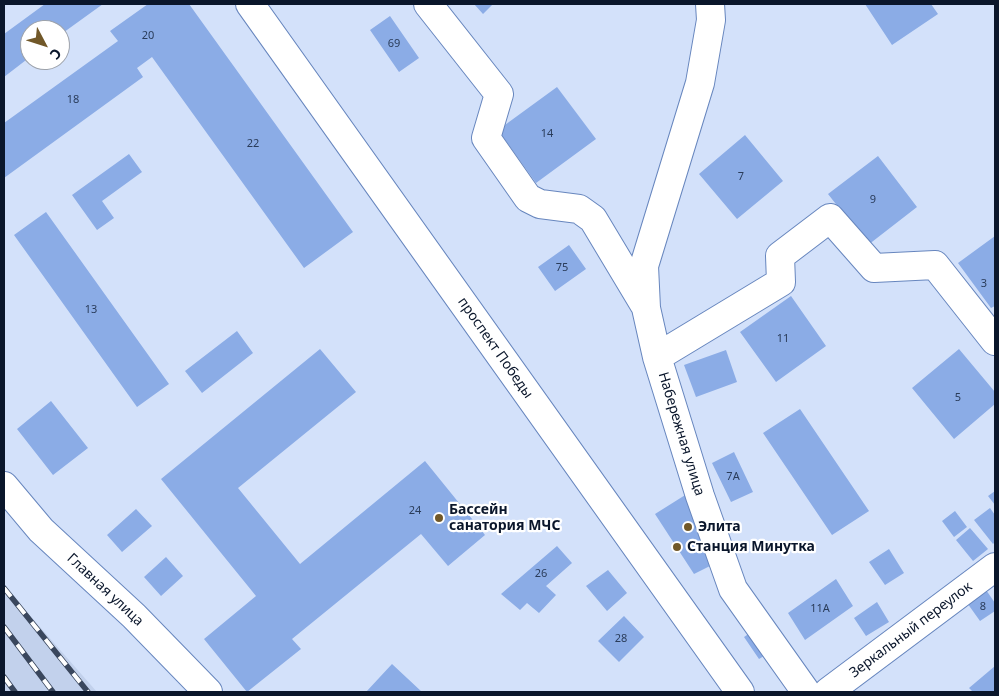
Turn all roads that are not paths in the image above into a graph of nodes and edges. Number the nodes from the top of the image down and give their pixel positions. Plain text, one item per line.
1 (250, 4) edge
2 (428, 4) edge
3 (710, 4) edge
4 (646, 308) junction
5 (995, 341) edge
6 (657, 358) junction
7 (4, 486) edge
8 (995, 567) edge
9 (208, 692) edge
10 (740, 692) edge
11 (806, 692) edge
12 (828, 692) edge

1 - 10 street, проспект Победы
2 - 4 street
3 - 4 street, Набережная улица
4 - 6 street, Набережная улица
5 - 6 street, Набережная улица
6 - 11 street, Набережная улица
7 - 9 street, Главная улица
8 - 12 street, Зеркальный переулок

